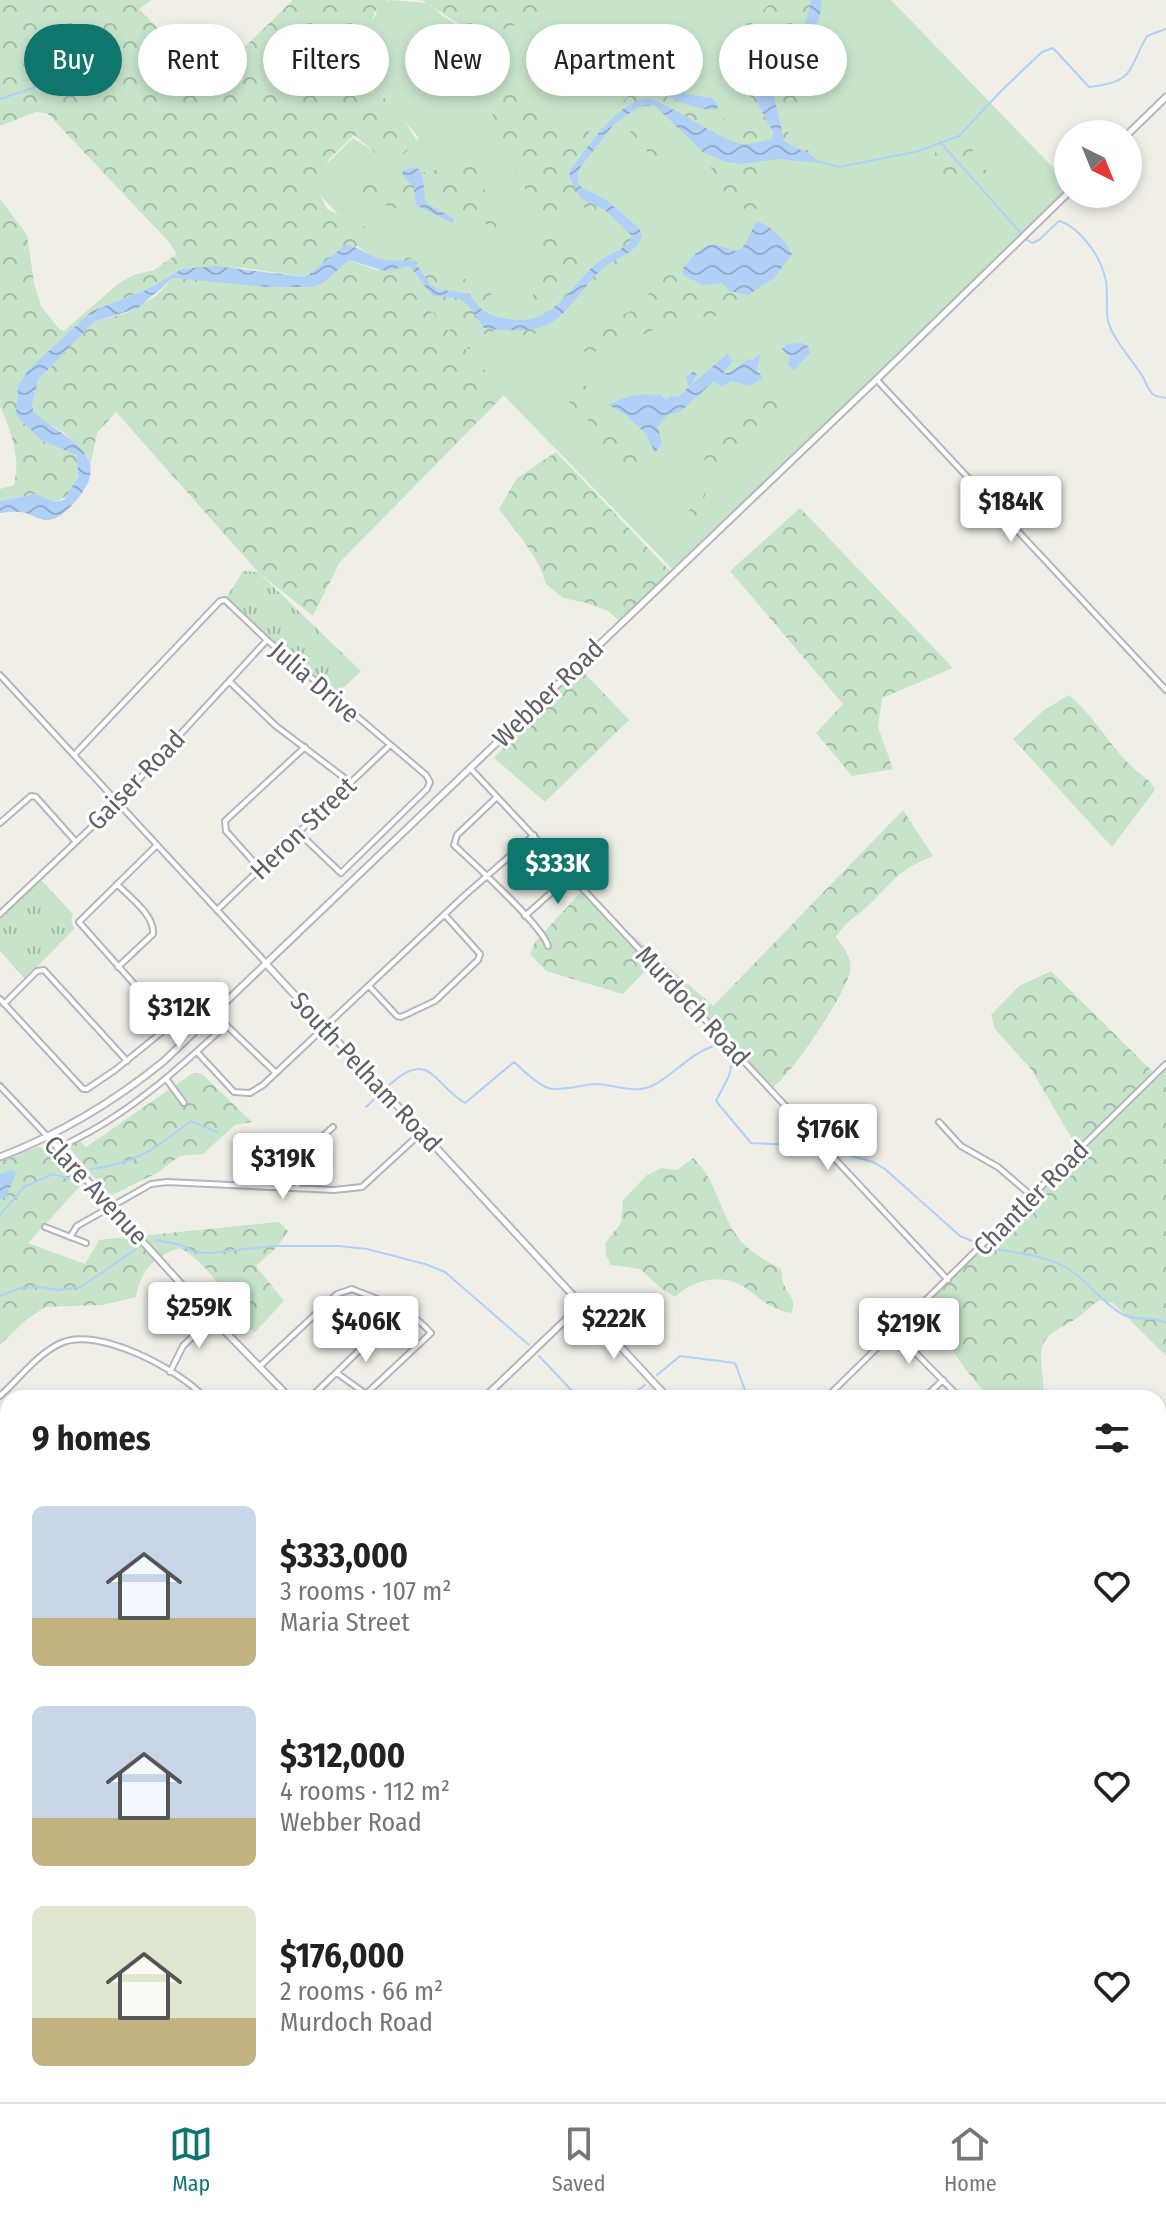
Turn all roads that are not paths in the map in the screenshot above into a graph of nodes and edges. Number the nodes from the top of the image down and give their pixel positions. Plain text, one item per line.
1 (1166, 97) edge
2 (1142, 120) edge
3 (1054, 207) edge
4 (876, 379) junction
5 (267, 640) junction
6 (0, 675) edge
7 (229, 681) junction
8 (1166, 690) edge
9 (389, 746) junction
10 (305, 747) junction
11 (74, 755) junction
12 (470, 768) junction
13 (351, 783) junction
14 (497, 797) junction
15 (118, 802) junction
16 (0, 823) edge
17 (299, 833) junction
18 (534, 835) junction
19 (76, 842) junction
20 (157, 845) junction
21 (260, 869) junction
22 (571, 874) junction
23 (488, 878) junction
24 (117, 884) junction
25 (217, 910) junction
26 (0, 914) edge
27 (444, 915) junction
28 (525, 916) junction
29 (548, 946) dead end
30 (267, 965) junction
31 (118, 967) junction
32 (369, 986) junction
33 (2, 1002) edge
34 (325, 1028) junction
35 (197, 1052) junction
36 (127, 1061) junction
37 (1166, 1064) edge
38 (275, 1072) dead end
39 (167, 1080) junction
40 (0, 1086) edge
41 (184, 1103) dead end
42 (939, 1122) dead end
43 (333, 1127) dead end
44 (422, 1132) junction
45 (47, 1136) junction
46 (70, 1142) dead end
47 (0, 1157) edge
48 (297, 1187) junction
49 (1033, 1197) junction
50 (111, 1206) junction
51 (45, 1227) dead end
52 (70, 1237) junction
53 (86, 1243) dead end
54 (948, 1280) junction
55 (581, 1305) junction
56 (401, 1310) junction
57 (212, 1318) junction
58 (895, 1332) junction
59 (260, 1366) junction
60 (170, 1372) junction
61 (337, 1373) junction
62 (943, 1380) junction
63 (6, 1390) edge
64 (198, 1390) edge
65 (282, 1390) edge
66 (319, 1390) edge
67 (360, 1390) edge
68 (370, 1390) edge
69 (492, 1390) edge
70 (661, 1390) edge
71 (834, 1390) edge
72 (932, 1390) edge
73 (952, 1390) edge

1 - 2 main road
3 - 4 main road, Webber Road
4 - 8 street
4 - 12 main road, Webber Road
5 - 7 street, Gaiser Road
5 - 9 street, Julia Drive
5 - 11 street, Julia Drive
6 - 11 street, South Pelham Road
7 - 10 street
7 - 15 street, Gaiser Road
9 - 13 street, Heron Street
9 - 17 street, Julia Drive
10 - 13 street
10 - 21 street
11 - 15 street, South Pelham Road
12 - 14 street, Murdoch Road
12 - 30 main road, Webber Road
13 - 17 street, Heron Street
14 - 18 street, Murdoch Road
14 - 23 street
15 - 19 street, Gaiser Road
15 - 20 street, South Pelham Road
16 - 19 street
17 - 21 street, Heron Street
18 - 22 street, Murdoch Road
18 - 23 street
19 - 26 street, Gaiser Road
20 - 24 street
20 - 25 street, South Pelham Road
21 - 25 street, Heron Street
22 - 28 street
22 - 54 street, Murdoch Road
23 - 27 street
23 - 28 street
24 - 31 street
24 - 31 street
25 - 30 street, South Pelham Road
27 - 32 street
27 - 32 street
28 - 29 street
30 - 34 main road, South Pelham Road
30 - 45 main road, Webber Road
31 - 36 street
32 - 34 street
33 - 36 street
33 - 36 street
34 - 35 street
34 - 44 main road, South Pelham Road
35 - 38 street
35 - 39 street
37 - 49 street, Chantler Road
39 - 41 street
39 - 46 street
40 - 45 street, Clare Avenue
42 - 49 street
43 - 48 street
44 - 48 street
44 - 55 main road, South Pelham Road
45 - 47 main road, Webber Road
45 - 50 main road, Clare Avenue
48 - 50 street
49 - 54 street, Chantler Road
50 - 52 street
50 - 57 main road, Clare Avenue
51 - 52 street
52 - 53 street
54 - 58 street, Chantler Road
55 - 69 main road
55 - 70 main road, South Pelham Road
56 - 59 street
56 - 61 street
56 - 68 street
57 - 59 main road, Clare Avenue
57 - 60 street
58 - 62 street
58 - 71 street, Chantler Road
59 - 65 main road, Clare Avenue
60 - 63 street
60 - 64 street
61 - 66 street
61 - 67 street
62 - 72 street
62 - 73 street

